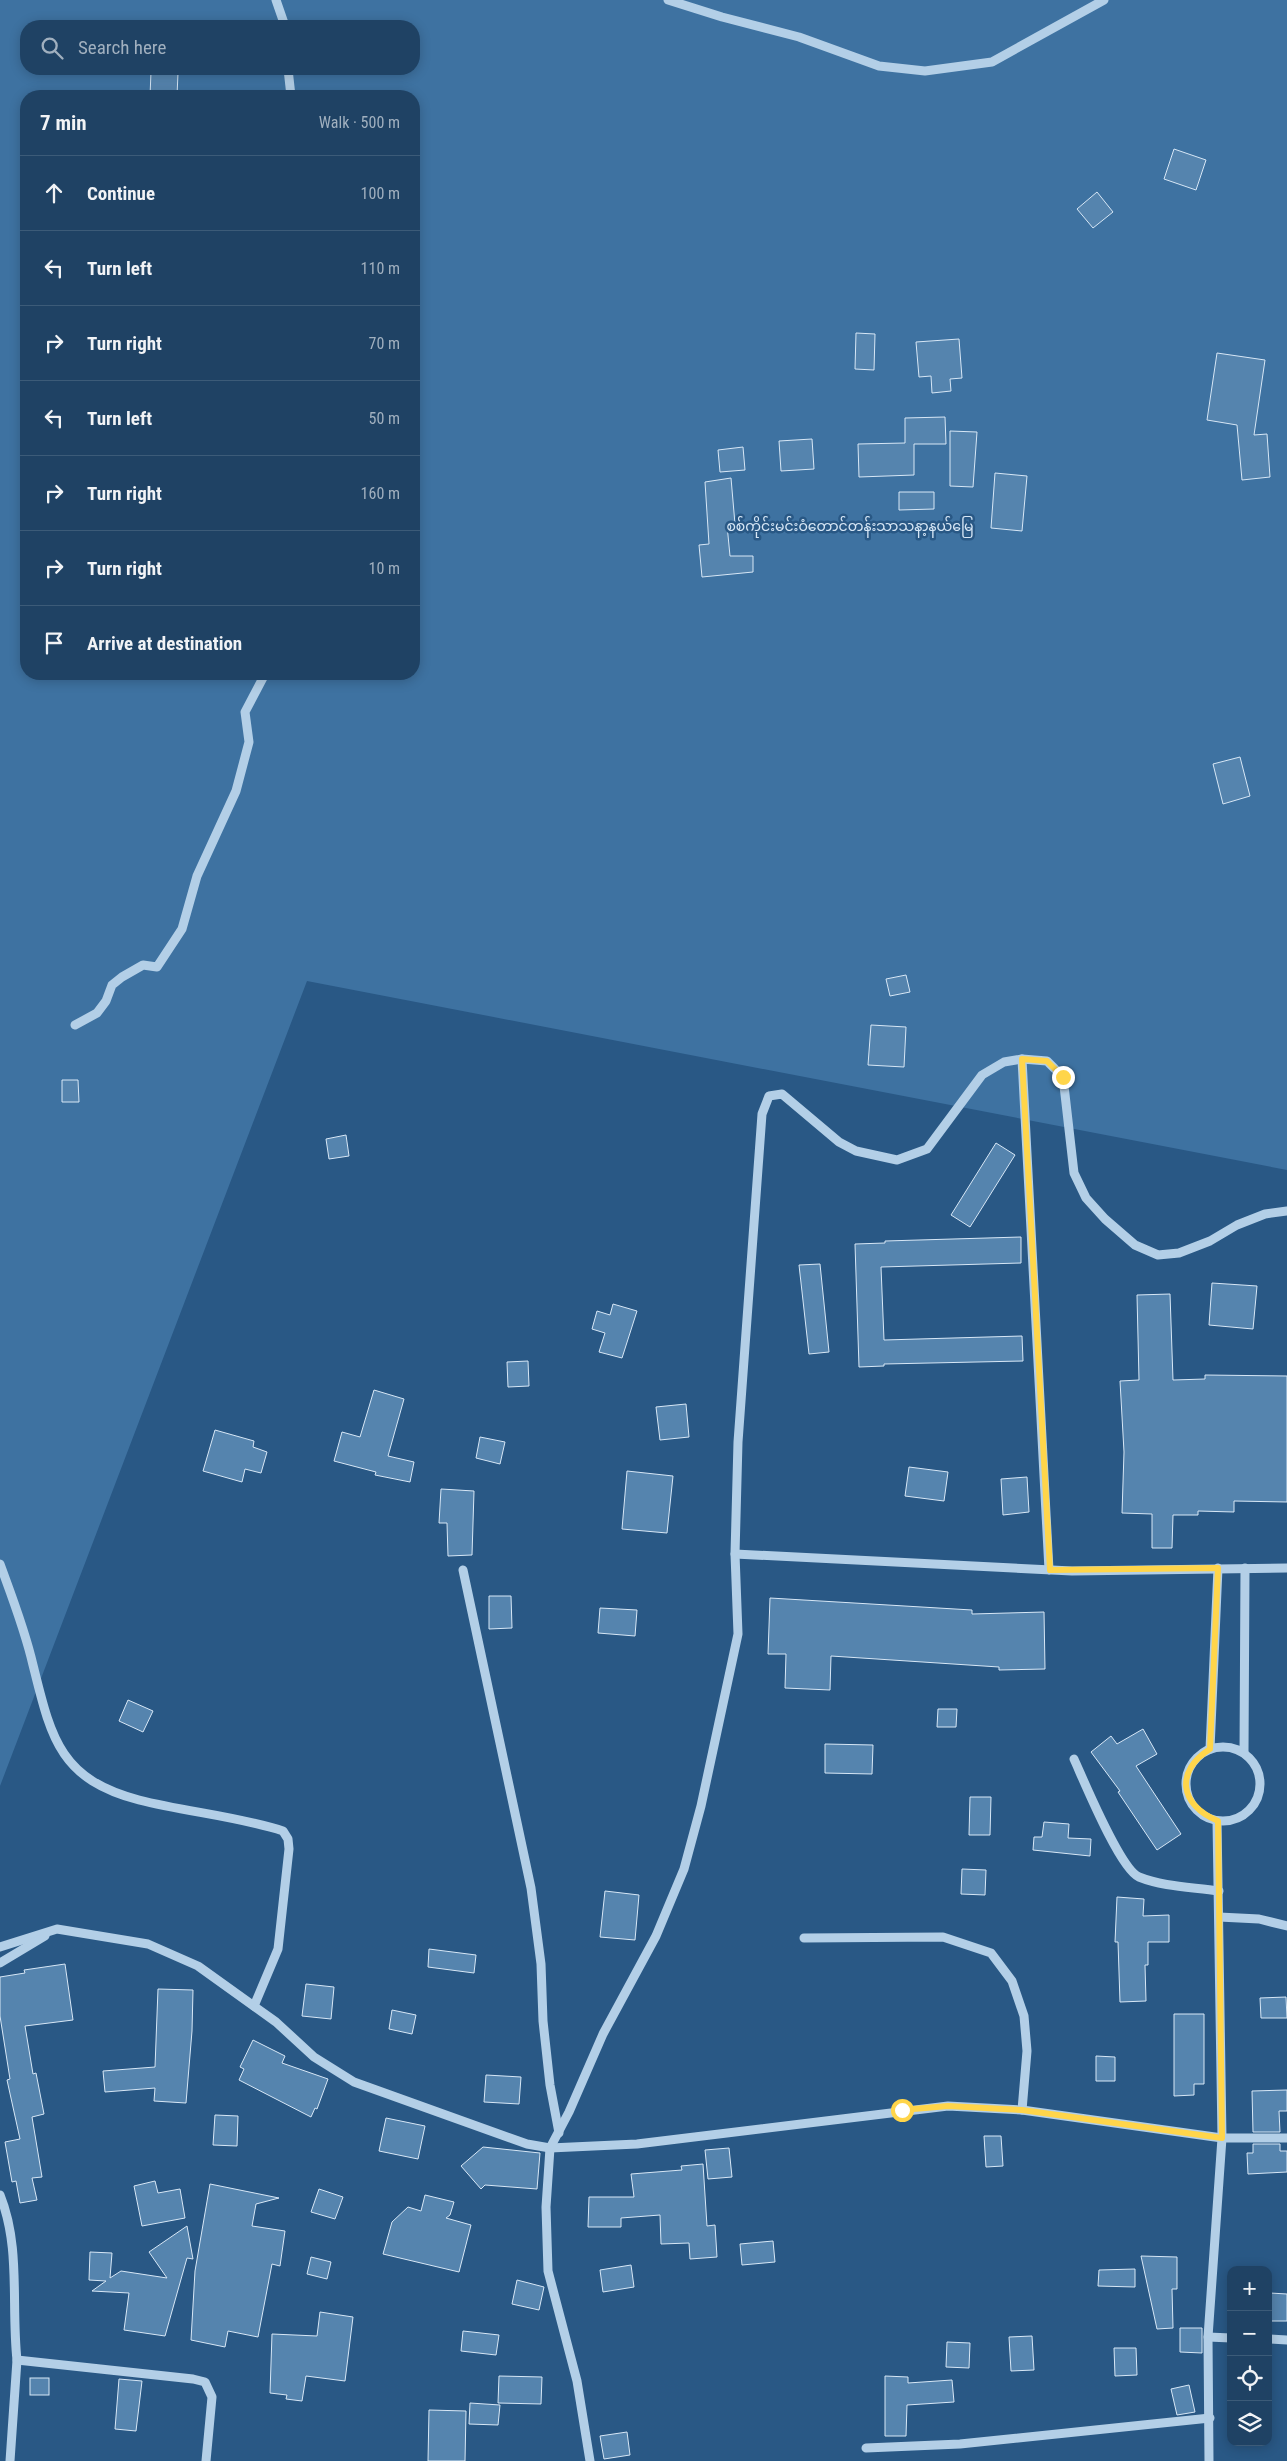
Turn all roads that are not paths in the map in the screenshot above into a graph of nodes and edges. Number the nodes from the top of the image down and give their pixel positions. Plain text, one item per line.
1 (276, 0) edge
2 (668, 0) edge
3 (1104, 0) edge
4 (283, 20) edge
5 (289, 75) edge
6 (290, 90) edge
7 (262, 680) edge
8 (75, 1025) dead end
9 (1022, 1059) junction
10 (1287, 1212) edge
11 (735, 1554) junction
12 (0, 1564) edge
13 (1218, 1568) junction
14 (1245, 1568) junction
15 (1287, 1568) edge
16 (463, 1570) dead end
17 (1050, 1570) junction
18 (1210, 1749) junction
19 (1244, 1753) junction
20 (1074, 1759) dead end
21 (1218, 1821) junction
22 (1219, 1891) junction
23 (1220, 1917) junction
24 (1287, 1926) edge
25 (58, 1929) junction
26 (804, 1938) dead end
27 (0, 1947) edge
28 (0, 1963) edge
29 (254, 2006) junction
30 (1022, 2110) junction
31 (559, 2132) junction
32 (1222, 2138) junction
33 (1287, 2138) edge
34 (550, 2148) junction
35 (0, 2196) edge
36 (1208, 2337) junction
37 (1227, 2338) edge
38 (1272, 2339) edge
39 (1287, 2340) edge
40 (17, 2360) junction
41 (1210, 2418) junction
42 (866, 2448) dead end
43 (10, 2461) edge
44 (206, 2461) edge
45 (590, 2461) edge
46 (1209, 2461) edge

1 - 4 street
2 - 3 street
5 - 6 street
7 - 8 street
9 - 10 street
9 - 11 street
9 - 17 street
11 - 17 street
11 - 31 street
12 - 29 street
13 - 14 street
13 - 17 street
13 - 18 street
14 - 15 street
14 - 19 street
16 - 31 street
18 - 19 street
18 - 21 street
19 - 21 street
20 - 22 street
21 - 22 street
22 - 23 street
23 - 24 street
23 - 32 street
25 - 27 street
25 - 28 street
25 - 29 street
26 - 30 street
29 - 34 street
30 - 32 street
30 - 34 street
31 - 34 street
32 - 33 street
32 - 36 street
34 - 45 street
35 - 40 street
36 - 37 street
36 - 41 street
38 - 39 street
40 - 43 street
40 - 44 street
41 - 42 street
41 - 46 street

